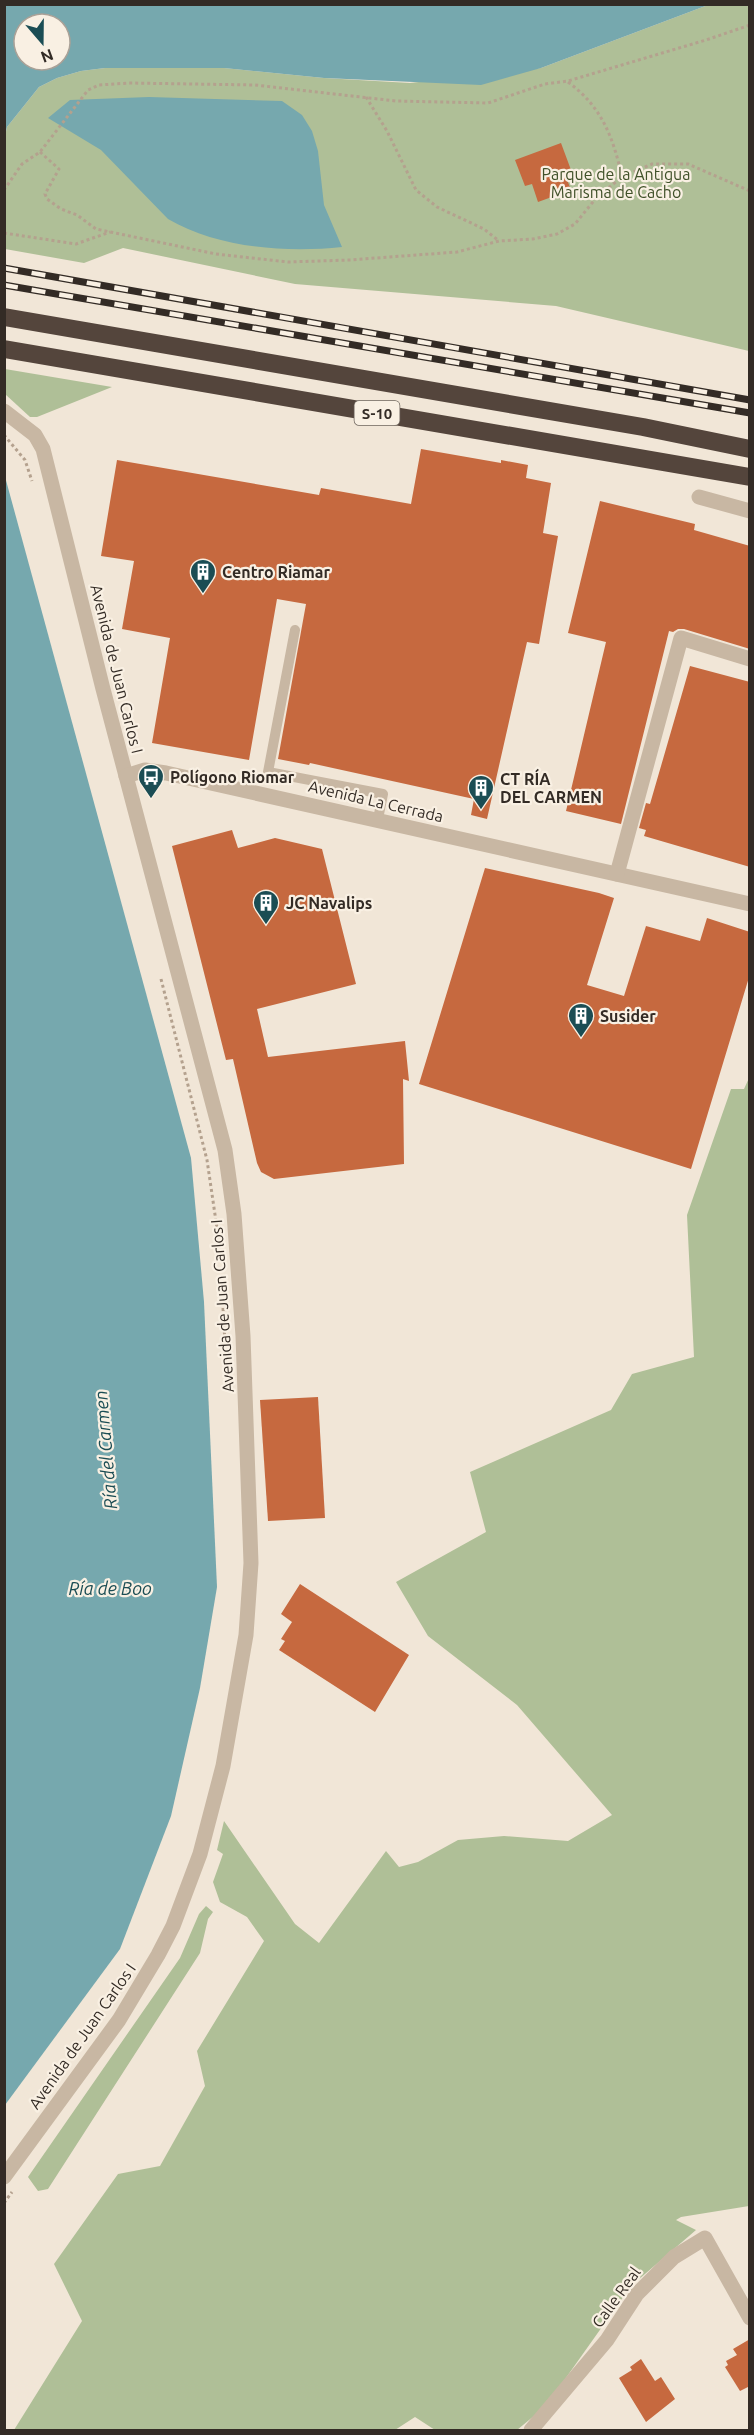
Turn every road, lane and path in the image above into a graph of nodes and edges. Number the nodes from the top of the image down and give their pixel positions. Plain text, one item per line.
1 (750, 25) edge
2 (568, 81) junction
3 (366, 97) junction
4 (40, 152) junction
5 (622, 177) junction
6 (4, 190) edge
7 (750, 191) edge
8 (4, 232) edge
9 (110, 232) junction
10 (499, 241) junction
11 (4, 316) edge
12 (4, 349) edge
13 (4, 411) edge
14 (4, 435) edge
15 (750, 449) edge
16 (750, 477) edge
17 (35, 490) dead end
18 (699, 497) dead end
19 (750, 512) edge
20 (295, 630) dead end
21 (750, 659) edge
22 (126, 776) junction
23 (378, 819) junction
24 (617, 874) junction
25 (750, 904) edge
26 (159, 972) dead end
27 (218, 1238) dead end
28 (222, 1303) dead end
29 (226, 1368) dead end
30 (11, 2181) edge
31 (4, 2204) edge
32 (750, 2318) edge
33 (531, 2430) edge

1 - 2 path
2 - 3 path
2 - 5 path
3 - 4 path
3 - 10 path
4 - 6 path
4 - 9 path
5 - 7 path
5 - 10 path
8 - 9 path
9 - 10 path
11 - 15 highway, S-10
12 - 16 highway, S-10
13 - 22 street, Avenida de Juan Carlos I
14 - 17 path
18 - 19 street
20 - 23 lane
21 - 24 street
22 - 23 street, Avenida La Cerrada
22 - 30 street, Avenida de Juan Carlos I
23 - 24 street, Avenida La Cerrada
24 - 25 street, Avenida La Cerrada
26 - 27 path
28 - 29 path
30 - 31 path
32 - 33 street, Calle Real

